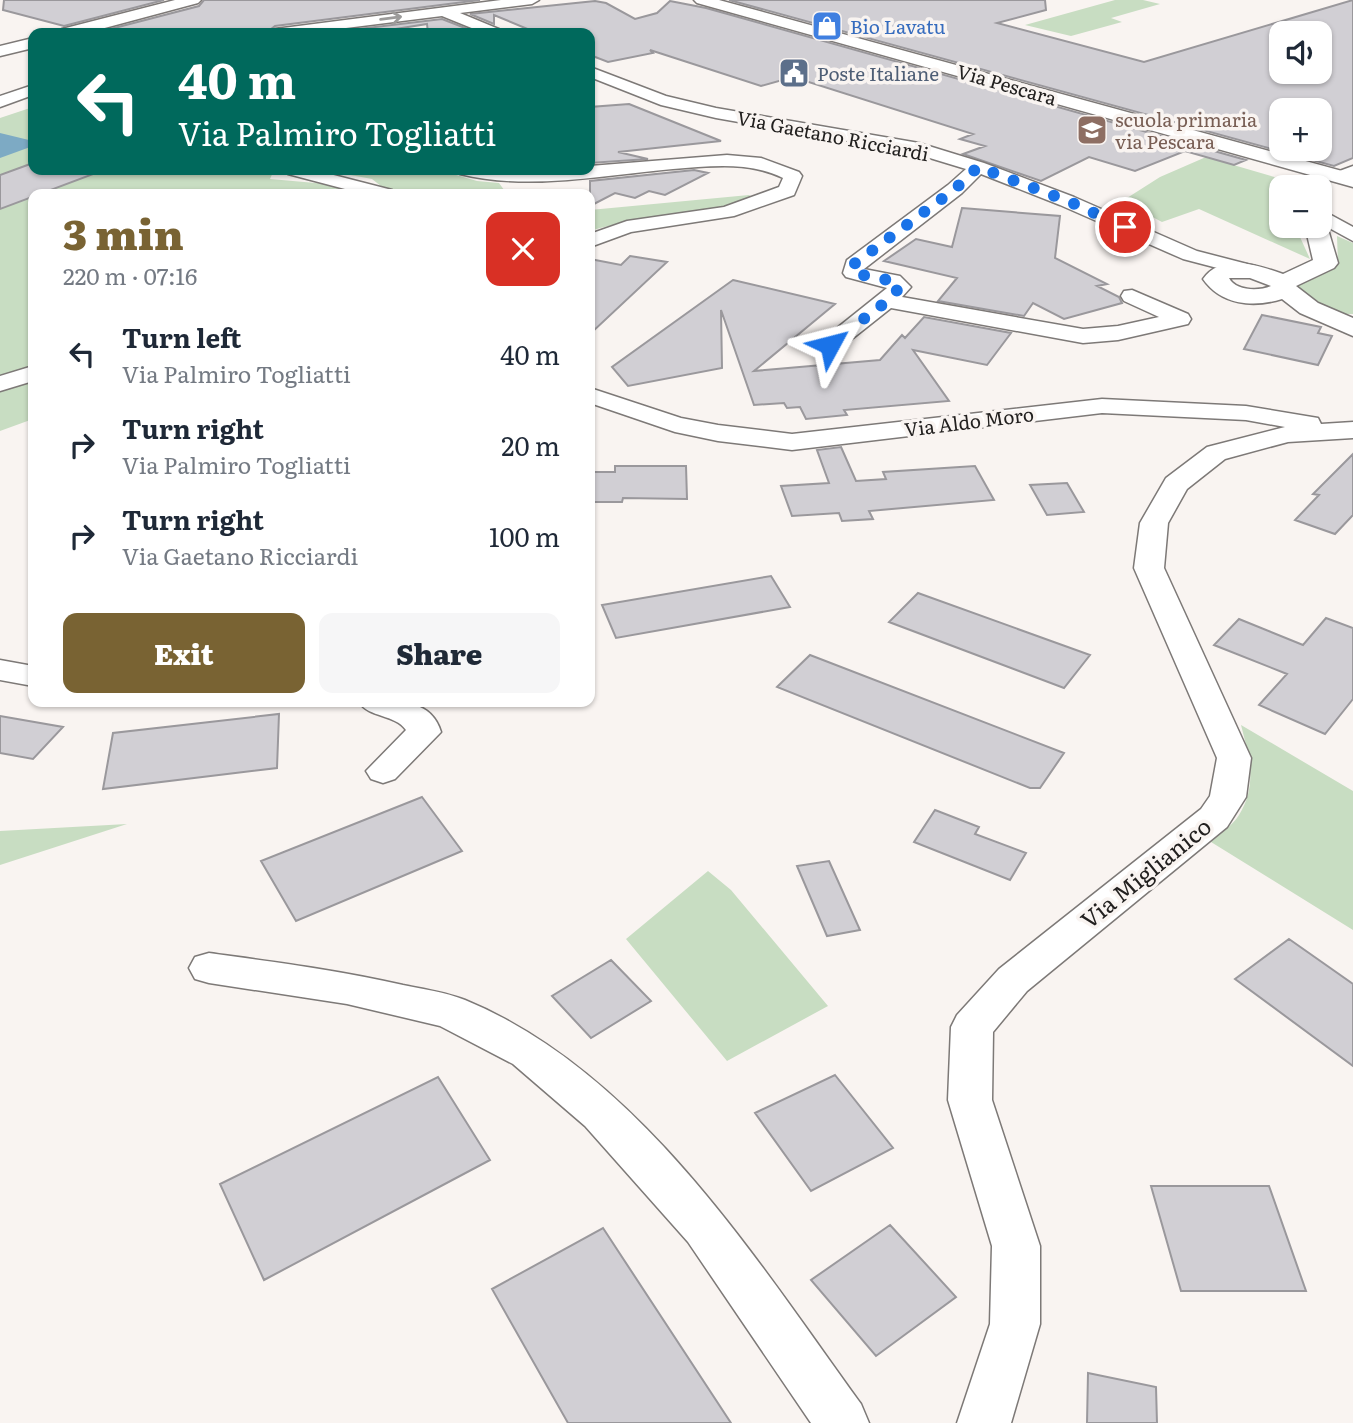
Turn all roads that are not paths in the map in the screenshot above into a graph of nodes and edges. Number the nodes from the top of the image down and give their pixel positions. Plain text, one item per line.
1 (193, 0) edge
2 (532, 0) edge
3 (542, 0) edge
4 (702, 0) edge
5 (444, 12) junction
6 (465, 20) junction
7 (87, 28) edge
8 (315, 28) edge
9 (440, 28) dead end
10 (484, 28) edge
11 (28, 44) edge
12 (0, 51) edge
13 (595, 74) edge
14 (28, 92) edge
15 (0, 102) edge
16 (978, 167) junction
17 (595, 170) edge
18 (313, 175) edge
19 (515, 175) edge
20 (537, 175) edge
21 (1349, 176) edge
22 (1332, 188) edge
23 (366, 189) edge
24 (1332, 222) edge
25 (1353, 235) edge
26 (1319, 238) edge
27 (595, 239) edge
28 (1189, 256) junction
29 (1250, 270) junction
30 (1310, 271) junction
31 (1215, 279) junction
32 (1283, 286) junction
33 (1132, 296) dead end
34 (1252, 296) junction
35 (887, 301) junction
36 (1309, 308) junction
37 (1350, 325) edge
38 (830, 345) dead end
39 (28, 375) edge
40 (0, 384) edge
41 (595, 397) edge
42 (1353, 430) edge
43 (0, 670) edge
44 (28, 675) edge
45 (390, 707) edge
46 (383, 771) dead end
47 (209, 968) dead end
48 (842, 1423) edge
49 (984, 1423) edge

1 - 7 street
2 - 5 street
3 - 6 street
4 - 21 street, Via Pescara
5 - 6 street
8 -> 5 street
6 - 9 street
6 - 10 street
11 - 12 street
13 - 16 street, Via Gaetano Ricciardi
14 - 15 street
16 - 28 street, Via Gaetano Ricciardi
16 - 35 street
17 - 27 street
18 - 23 street
19 - 20 street
21 - 22 street
24 - 25 street
26 - 30 street
28 - 29 street, Via Gaetano Ricciardi
28 - 31 street, Via Gaetano Ricciardi
29 - 30 street
29 - 31 street
29 - 32 street
30 - 32 street
31 - 34 street
32 - 34 street
32 - 36 street
33 - 35 street
34 - 36 street
35 - 38 street
36 - 37 street
39 - 40 street
41 - 42 street, Via Aldo Moro
42 - 49 street, Via Miglianico
43 - 44 street
45 - 46 street
47 - 48 street

